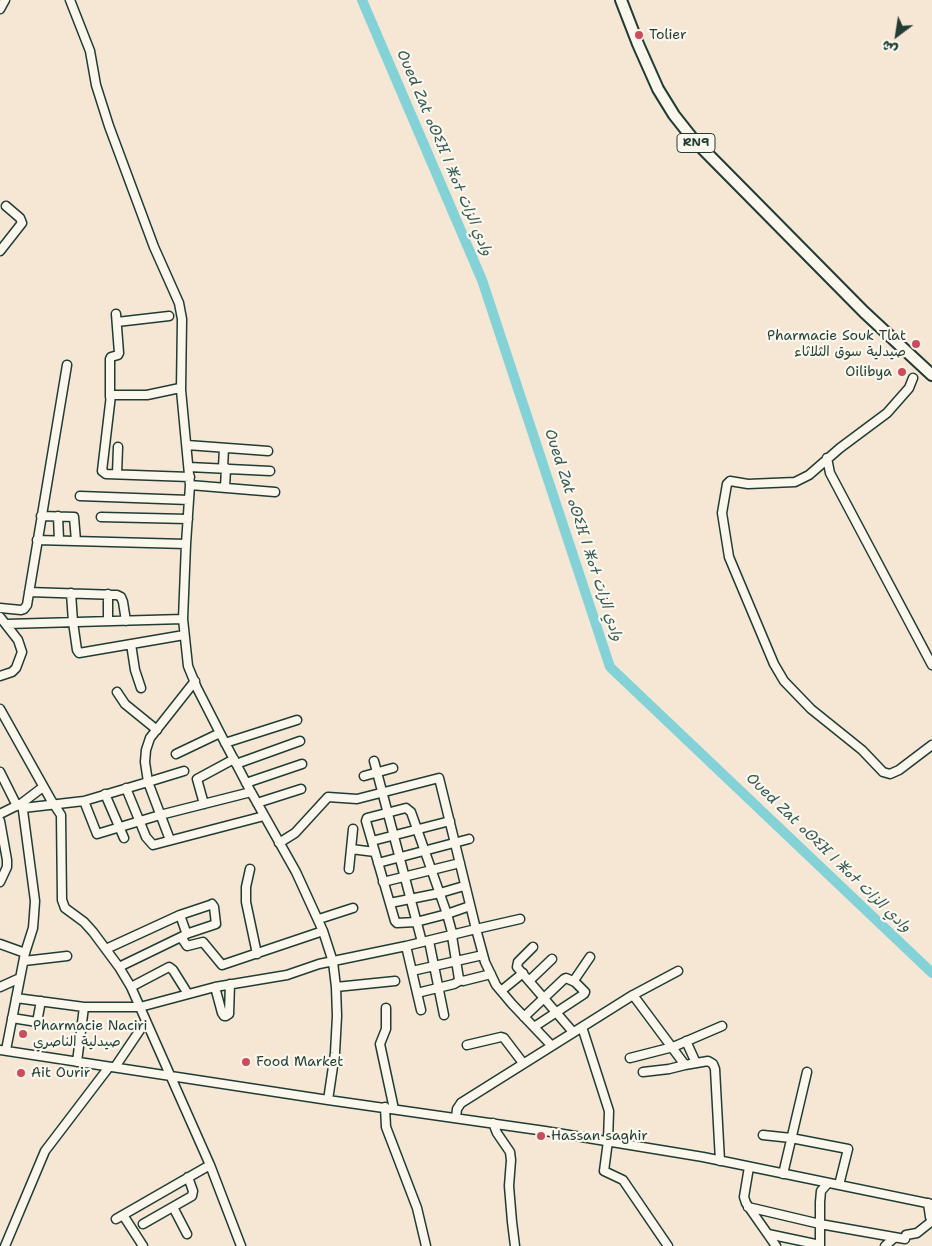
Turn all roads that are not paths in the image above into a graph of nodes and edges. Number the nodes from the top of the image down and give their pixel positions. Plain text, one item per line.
1 (5, 0) edge
2 (70, 0) edge
3 (621, 0) edge
4 (0, 9) edge
5 (6, 206) dead end
6 (0, 251) edge
7 (169, 316) dead end
8 (67, 365) dead end
9 (932, 375) edge
10 (913, 378) dead end
11 (180, 388) junction
12 (110, 397) junction
13 (187, 445) junction
14 (118, 447) dead end
15 (224, 448) junction
16 (268, 451) dead end
17 (827, 458) junction
18 (189, 467) junction
19 (224, 468) junction
20 (270, 471) dead end
21 (117, 474) junction
22 (190, 481) junction
23 (225, 488) junction
24 (275, 492) dead end
25 (80, 496) dead end
26 (190, 500) junction
27 (41, 516) junction
28 (58, 516) junction
29 (101, 517) dead end
30 (188, 519) junction
31 (37, 540) junction
32 (59, 540) junction
33 (76, 541) junction
34 (186, 544) junction
35 (29, 592) junction
36 (71, 593) junction
37 (108, 594) junction
38 (0, 608) edge
39 (0, 617) edge
40 (183, 619) junction
41 (108, 621) junction
42 (126, 621) junction
43 (73, 622) junction
44 (7, 624) junction
45 (184, 635) junction
46 (131, 644) junction
47 (932, 664) edge
48 (0, 676) edge
49 (194, 681) junction
50 (141, 688) dead end
51 (117, 692) dead end
52 (0, 709) edge
53 (298, 720) dead end
54 (3, 724) edge
55 (157, 730) junction
56 (220, 732) junction
57 (300, 741) dead end
58 (225, 743) junction
59 (932, 745) edge
60 (176, 754) dead end
61 (374, 761) dead end
62 (235, 762) junction
63 (302, 764) dead end
64 (393, 768) dead end
65 (184, 771) dead end
66 (0, 772) edge
67 (377, 772) junction
68 (364, 776) dead end
69 (148, 782) junction
70 (246, 784) junction
71 (43, 786) junction
72 (126, 788) junction
73 (301, 789) dead end
74 (251, 792) junction
75 (382, 793) junction
76 (105, 794) junction
77 (84, 801) junction
78 (257, 803) junction
79 (204, 804) junction
80 (54, 805) junction
81 (21, 806) junction
82 (387, 813) junction
83 (0, 814) edge
84 (160, 815) junction
85 (264, 816) junction
86 (139, 820) junction
87 (0, 821) edge
88 (450, 821) junction
89 (119, 826) junction
90 (353, 829) dead end
91 (418, 830) junction
92 (393, 836) junction
93 (124, 838) dead end
94 (469, 839) dead end
95 (170, 840) junction
96 (372, 841) junction
97 (454, 842) junction
98 (280, 843) junction
99 (351, 849) junction
100 (425, 851) junction
101 (375, 852) junction
102 (399, 858) junction
103 (378, 863) junction
104 (460, 863) junction
105 (3, 865) edge
106 (250, 869) dead end
107 (349, 869) dead end
108 (432, 871) junction
109 (404, 877) junction
110 (0, 882) edge
111 (384, 882) junction
112 (464, 886) junction
113 (440, 893) junction
114 (410, 900) junction
115 (390, 903) junction
116 (470, 906) junction
117 (353, 908) dead end
118 (180, 914) junction
119 (447, 914) junction
120 (319, 919) junction
121 (520, 919) dead end
122 (416, 922) junction
123 (476, 930) junction
124 (323, 931) junction
125 (184, 935) junction
126 (452, 936) junction
127 (426, 942) junction
128 (0, 944) edge
129 (406, 946) junction
130 (533, 948) dead end
131 (106, 949) junction
132 (25, 953) junction
133 (257, 954) junction
134 (483, 955) junction
135 (67, 956) dead end
136 (590, 957) dead end
137 (552, 959) dead end
138 (24, 961) junction
139 (456, 961) junction
140 (333, 962) junction
141 (434, 965) junction
142 (119, 967) junction
143 (412, 971) junction
144 (678, 971) dead end
145 (523, 973) junction
146 (491, 974) junction
147 (20, 978) junction
148 (461, 980) junction
149 (395, 981) dead end
150 (529, 981) junction
151 (575, 982) junction
152 (230, 984) junction
153 (336, 986) junction
154 (0, 987) edge
155 (131, 987) junction
156 (215, 987) junction
157 (439, 988) junction
158 (501, 991) junction
159 (417, 993) junction
160 (188, 994) junction
161 (633, 996) junction
162 (544, 997) junction
163 (16, 998) junction
164 (41, 1001) junction
165 (84, 1007) junction
166 (140, 1007) junction
167 (386, 1008) dead end
168 (421, 1010) dead end
169 (556, 1012) junction
170 (444, 1015) dead end
171 (524, 1017) junction
172 (12, 1018) junction
173 (146, 1021) junction
174 (722, 1026) dead end
175 (534, 1027) junction
176 (582, 1027) junction
177 (573, 1032) junction
178 (686, 1041) junction
179 (467, 1045) dead end
180 (551, 1046) junction
181 (673, 1047) junction
182 (3, 1050) edge
183 (630, 1058) dead end
184 (77, 1062) junction
185 (696, 1062) junction
186 (523, 1064) junction
187 (685, 1065) junction
188 (112, 1067) junction
189 (643, 1072) dead end
190 (807, 1072) dead end
191 (171, 1076) junction
192 (328, 1100) junction
193 (385, 1107) junction
194 (394, 1109) junction
195 (456, 1118) junction
196 (493, 1124) junction
197 (764, 1135) dead end
198 (791, 1138) junction
199 (608, 1141) junction
200 (720, 1161) junction
201 (210, 1165) junction
202 (749, 1167) junction
203 (783, 1174) junction
204 (188, 1177) junction
205 (828, 1183) junction
206 (839, 1185) junction
207 (930, 1203) edge
208 (173, 1207) junction
209 (748, 1207) junction
210 (932, 1221) edge
211 (143, 1224) dead end
212 (820, 1224) junction
213 (187, 1234) dead end
214 (768, 1234) junction
215 (906, 1235) junction
216 (894, 1238) junction
217 (820, 1245) edge
218 (5, 1246) edge
219 (143, 1246) edge
220 (241, 1246) edge
221 (426, 1246) edge
222 (516, 1246) edge
223 (668, 1246) edge
224 (776, 1246) edge
225 (885, 1246) edge
226 (907, 1246) edge

1 - 4 street
2 - 11 street
3 - 9 main road, RN9
5 - 6 street
7 - 12 street
8 - 27 street
10 - 17 street
11 - 12 street
11 - 13 street
12 - 21 street
13 - 15 street
13 - 18 street
14 - 21 street
15 - 16 street
15 - 19 street
17 - 47 street
17 - 59 street
18 - 19 street
18 - 22 street
19 - 20 street
19 - 23 street
21 - 22 street
22 - 23 street
22 - 26 street
23 - 24 street
25 - 26 street
26 - 30 street
27 - 28 street
27 - 31 street
28 - 32 street
28 - 33 street
29 - 30 street
30 - 34 street
31 - 32 street
31 - 35 street
32 - 33 street
33 - 34 street
34 - 40 street
35 - 36 street
35 - 38 street
36 - 37 street
36 - 43 street
37 - 41 street
37 - 42 street
39 - 44 street
40 - 42 street
40 - 45 street
41 - 42 street
41 - 43 street
43 - 44 street
43 - 46 street
44 - 48 street
45 - 46 street
45 - 49 street
46 - 50 street
49 - 55 street
49 - 56 street
51 - 55 street
52 - 54 street
53 - 58 street
54 - 71 street
55 - 69 street
56 - 58 street
56 - 60 street
57 - 62 street
58 - 62 street
61 - 67 street
62 - 70 street
62 - 79 street
63 - 70 street
64 - 67 street
65 - 69 street
66 - 81 street
67 - 68 street
67 - 75 street
69 - 72 street
69 - 84 street
70 - 74 street
71 - 80 street
71 - 81 street
72 - 76 street
72 - 86 street
73 - 78 street
74 - 78 street
74 - 79 street
75 - 82 street
75 - 88 street
75 - 98 street
76 - 77 street
76 - 89 street
77 - 80 street
77 - 89 street
78 - 85 street
79 - 84 street
80 - 81 street
80 - 131 street
81 - 83 street
81 - 132 street
82 - 91 street
82 - 92 street
82 - 96 street
84 - 86 street
84 - 95 street
85 - 95 street
85 - 98 street
86 - 89 street
86 - 95 street
87 - 105 street
88 - 91 street
88 - 97 street
89 - 93 street
90 - 99 street
91 - 92 street
91 - 100 street
92 - 96 street
92 - 102 street
94 - 97 street
96 - 101 street
97 - 100 street
97 - 104 street
98 - 120 street
99 - 101 street
99 - 107 street
100 - 102 street
100 - 108 street
101 - 103 street
102 - 103 street
102 - 109 street
103 - 111 street
104 - 108 street
104 - 112 street
105 - 110 street
106 - 133 street
108 - 109 street
108 - 113 street
109 - 111 street
109 - 114 street
111 - 115 street
112 - 113 street
112 - 116 street
113 - 114 street
113 - 119 street
114 - 115 street
114 - 122 street
115 - 122 street
116 - 119 street
116 - 123 street
117 - 120 street
118 - 125 street
118 - 125 street
118 - 131 street
119 - 122 street
119 - 126 street
120 - 124 street
121 - 123 street
122 - 127 street
123 - 126 street
123 - 134 street
124 - 133 street
124 - 140 street
125 - 133 street
125 - 142 street
126 - 127 street
126 - 139 street
127 - 129 street
127 - 141 street
128 - 132 street
129 - 140 street
129 - 143 street
130 - 145 street
131 - 142 street
132 - 138 street
134 - 139 street
134 - 146 street
135 - 138 street
136 - 151 street
137 - 150 street
138 - 147 street
139 - 141 street
139 - 148 street
140 - 152 street
140 - 153 street
141 - 143 street
141 - 157 street
142 - 155 street
143 - 159 street
144 - 161 street
145 - 150 street
145 - 158 street
146 - 148 street
146 - 158 street
147 - 154 street
147 - 163 street
148 - 157 street
149 - 153 street
150 - 162 street
151 - 162 street
151 - 169 street
152 - 156 street
152 - 156 street
153 - 192 street
155 - 160 street
155 - 166 street
156 - 160 street
157 - 159 street
157 - 170 street
158 - 171 street
159 - 168 street
160 - 166 street
161 - 176 street
161 - 181 street
162 - 169 street
162 - 171 street
163 - 164 street
163 - 172 street
164 - 165 street
164 - 172 street
165 - 166 street
165 - 184 street
166 - 173 street
167 - 194 street
169 - 175 street
169 - 177 street
171 - 175 street
172 - 182 street
173 - 188 street
173 - 191 street
174 - 178 street
175 - 180 street
176 - 177 street
176 - 199 street
177 - 180 street
178 - 181 street
178 - 185 street
179 - 186 street
180 - 186 street
181 - 183 street
181 - 187 street
182 - 184 street
184 - 188 street
185 - 187 street
185 - 200 street
186 - 195 street
187 - 189 street
188 - 191 street
188 - 218 street
190 - 198 street
191 - 192 street
191 - 201 street
192 - 193 street
193 - 194 street
193 - 221 street
194 - 195 street
195 - 196 street
196 - 199 street
196 - 222 street
197 - 198 street
198 - 203 street
198 - 206 street
199 - 200 street
199 - 223 street
200 - 202 street
201 - 204 street
201 - 220 street
202 - 203 street
202 - 209 street
203 - 205 street
204 - 208 street
204 - 219 street
205 - 206 street
205 - 212 street
206 - 207 street
207 - 210 street
208 - 211 street
208 - 213 street
209 - 212 street
209 - 214 street
210 - 215 street
212 - 216 street
212 - 217 street
214 - 217 street
214 - 224 street
215 - 216 street
215 - 226 street
216 - 225 street

